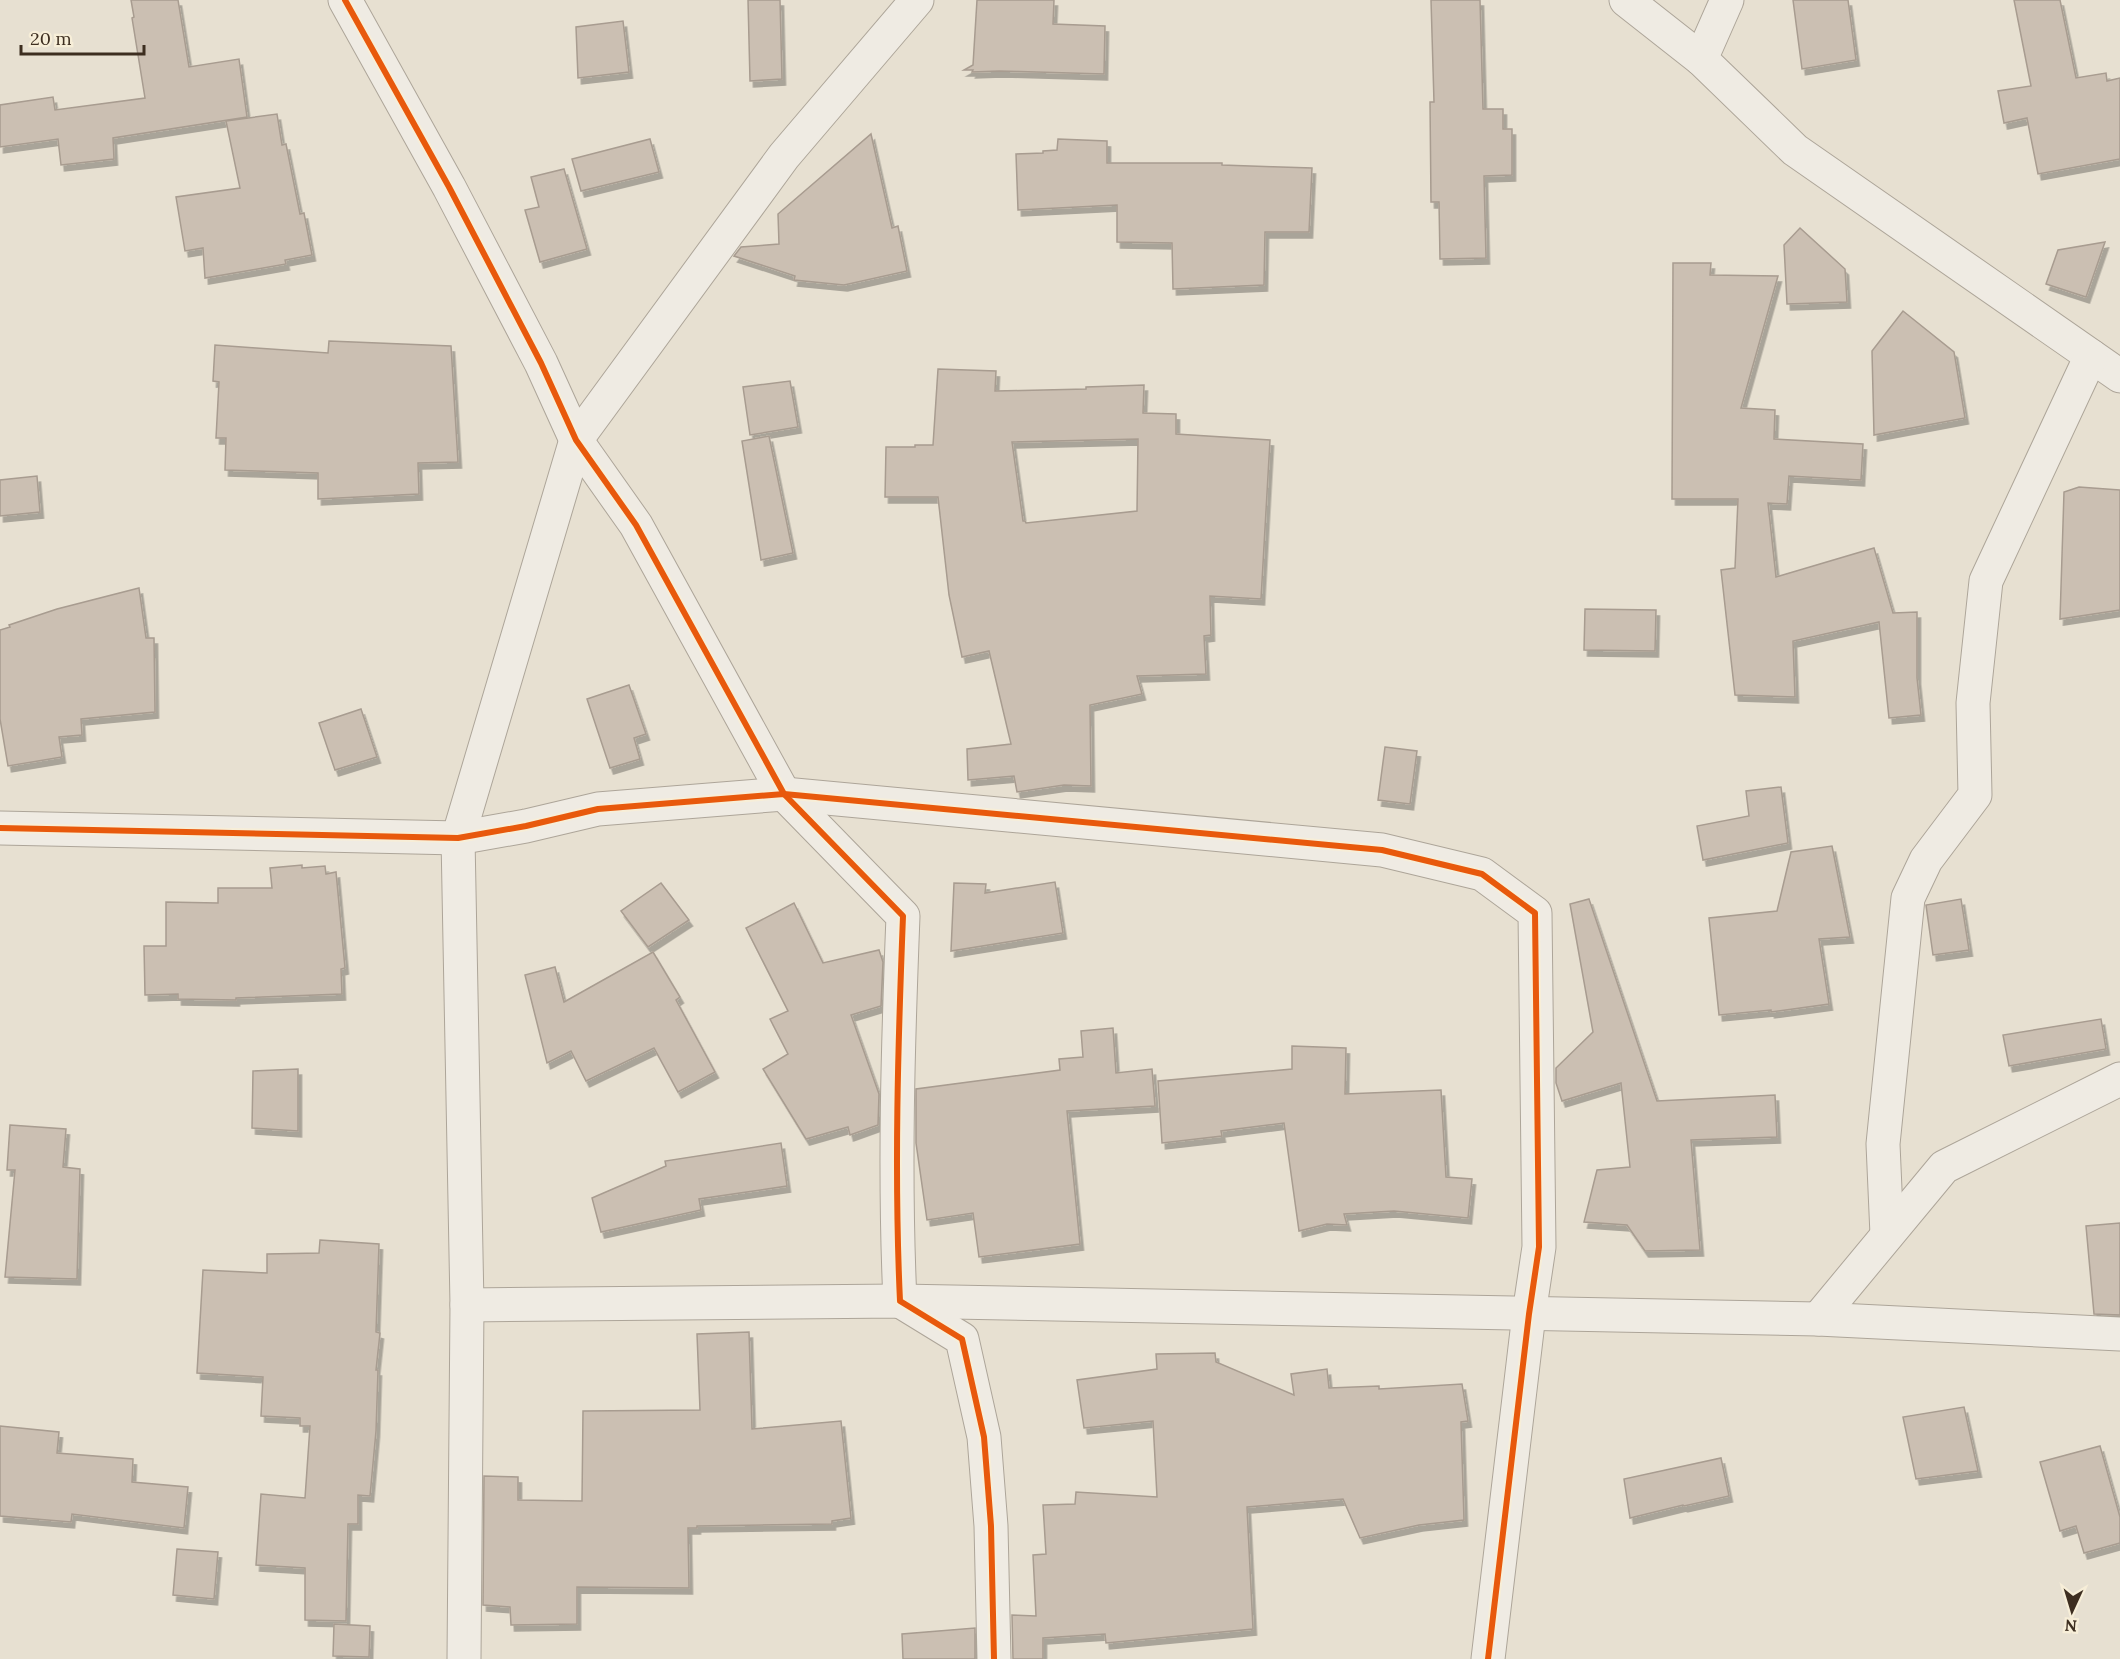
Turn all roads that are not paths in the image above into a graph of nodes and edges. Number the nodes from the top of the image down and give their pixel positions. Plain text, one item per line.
1 (345, 0) edge
2 (917, 0) edge
3 (1626, 0) edge
4 (1727, 0) edge
5 (1701, 59) junction
6 (2091, 356) junction
7 (2120, 376) edge
8 (576, 440) junction
9 (784, 794) junction
10 (0, 828) edge
11 (458, 838) junction
12 (2120, 1079) edge
13 (1887, 1235) junction
14 (900, 1301) junction
15 (467, 1305) junction
16 (1528, 1314) junction
17 (1818, 1319) junction
18 (2120, 1334) edge
19 (464, 1659) edge
20 (994, 1659) edge
21 (1488, 1659) edge

1 - 8 street
2 - 8 street
3 - 5 street
4 - 5 street
5 - 6 street
6 - 7 street
6 - 13 street
8 - 9 street
8 - 11 street
9 - 11 street
9 - 14 street
9 - 16 street
10 - 11 street
11 - 15 street
12 - 13 street
13 - 17 street
14 - 15 street
14 - 16 street
14 - 20 street
15 - 19 street
16 - 17 street
16 - 21 street
17 - 18 street

